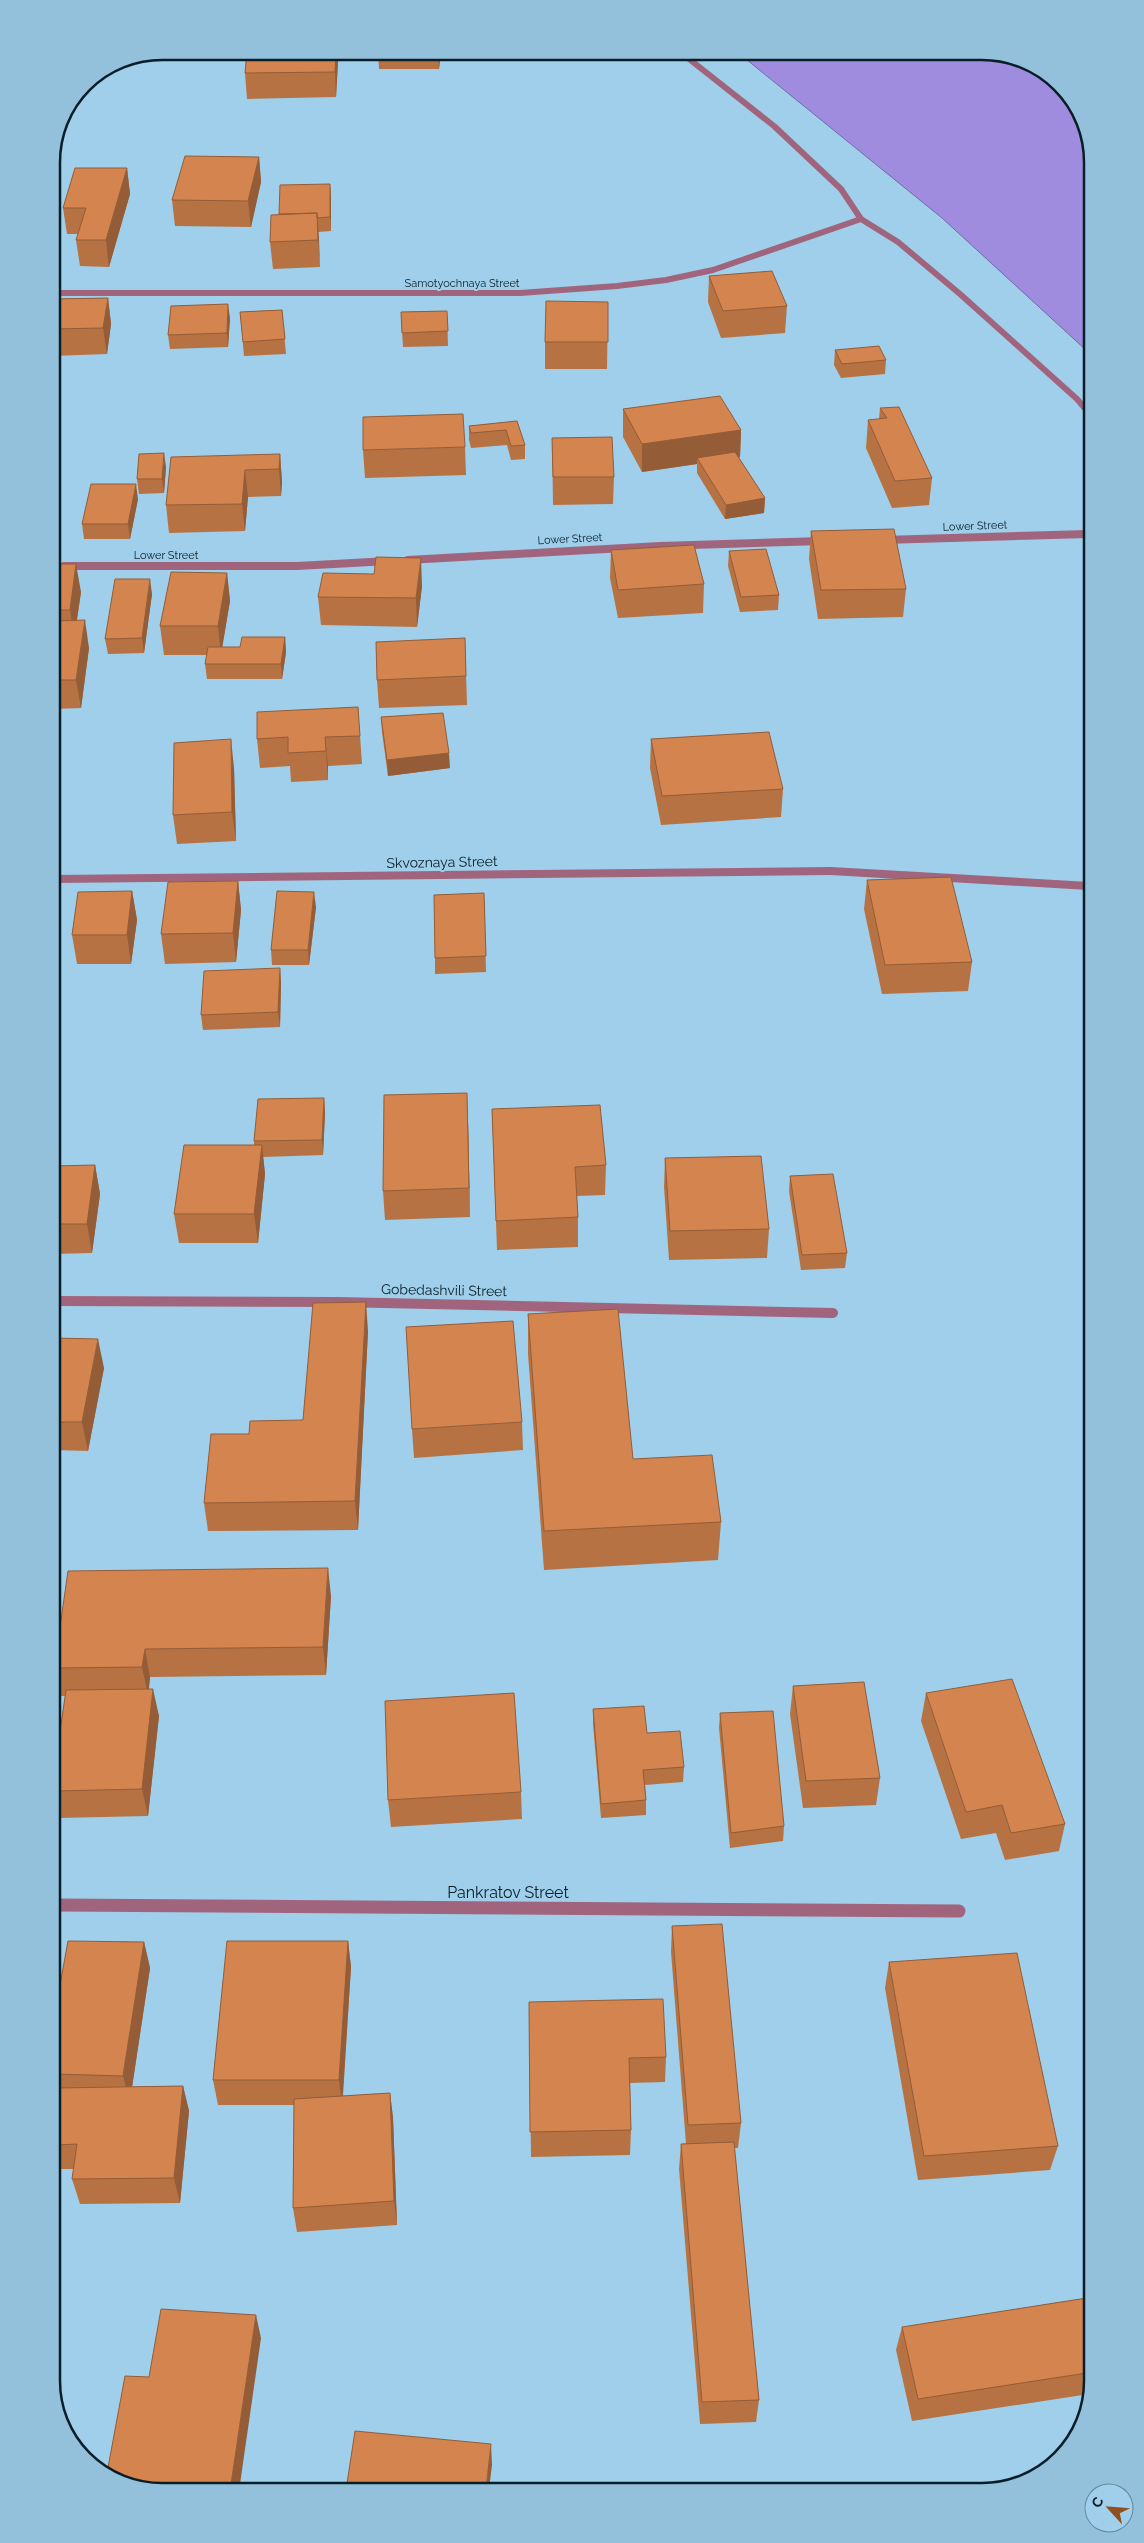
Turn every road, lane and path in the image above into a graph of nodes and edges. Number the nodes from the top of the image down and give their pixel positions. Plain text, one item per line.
1 (690, 60) edge
2 (861, 218) junction
3 (60, 293) edge
4 (1084, 408) edge
5 (1084, 534) edge
6 (878, 540) edge
7 (829, 541) edge
8 (60, 566) edge
9 (60, 880) edge
10 (1084, 886) edge
11 (60, 1301) edge
12 (833, 1313) dead end
13 (60, 1904) edge
14 (959, 1911) dead end

1 - 2 street
2 - 3 street, Samotyochnaya Street
2 - 4 street
5 - 6 street, Lower Street
7 - 8 street, Lower Street
9 - 10 street, Skvoznaya Street
11 - 12 street, Gobedashvili Street
13 - 14 street, Pankratov Street

